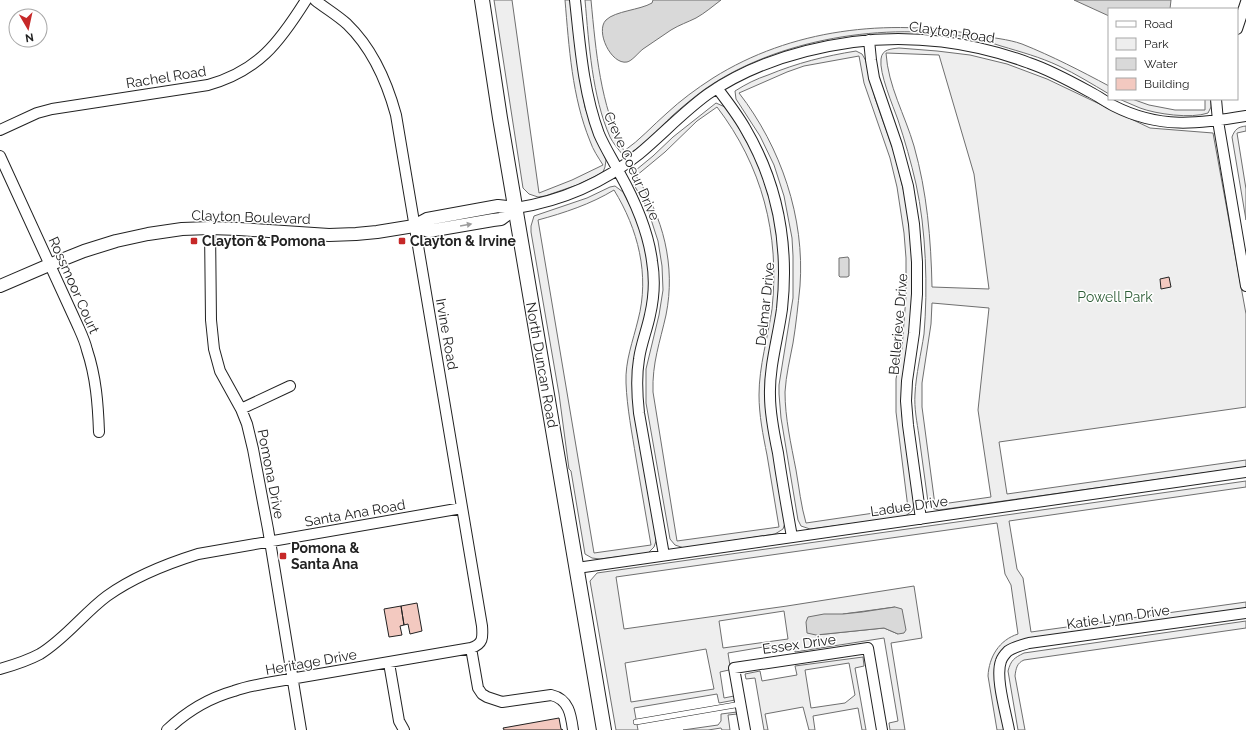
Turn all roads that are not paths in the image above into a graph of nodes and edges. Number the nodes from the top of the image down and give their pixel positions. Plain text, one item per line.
1 (306, 0) edge
2 (315, 0) edge
3 (482, 0) edge
4 (575, 0) edge
5 (1246, 2) edge
6 (1238, 26) edge
7 (869, 40) junction
8 (718, 88) junction
9 (1216, 100) edge
10 (1246, 116) edge
11 (1218, 121) junction
12 (0, 130) edge
13 (0, 156) edge
14 (618, 169) junction
15 (516, 208) junction
16 (414, 226) junction
17 (210, 228) junction
18 (49, 265) junction
19 (0, 286) edge
20 (1246, 286) edge
21 (290, 386) dead end
22 (241, 409) junction
23 (99, 432) dead end
24 (1246, 472) edge
25 (462, 508) junction
26 (921, 519) junction
27 (792, 537) junction
28 (270, 542) junction
29 (664, 555) junction
30 (577, 568) junction
31 (1246, 614) edge
32 (471, 648) junction
33 (389, 662) junction
34 (0, 669) edge
35 (292, 679) junction
36 (741, 704) junction
37 (636, 722) dead end
38 (167, 730) edge
39 (301, 730) edge
40 (404, 730) edge
41 (573, 730) edge
42 (604, 730) edge
43 (745, 730) edge
44 (882, 730) edge
45 (1008, 730) edge

1 - 12 street, Rachel Road
2 - 16 street, Irvine Road
3 - 15 main road, North Duncan Road
4 - 14 street, Creve Coeur Drive
5 - 6 street
7 - 8 street, Clayton Road
7 - 11 street, Clayton Road
7 - 26 street, Bellerieve Drive
8 - 14 street, Clayton Road
8 - 27 street, Delmar Drive
9 - 11 street
10 - 11 street, Clayton Road
11 - 20 street
13 - 18 street, Rossmoor Court
14 - 15 street, Clayton Road
14 - 29 street, Creve Coeur Drive
15 - 16 street, Clayton Boulevard
15 - 30 main road, North Duncan Road
16 - 17 street, Clayton Boulevard
16 - 25 street, Irvine Road
17 - 18 street, Clayton Boulevard
17 - 22 street, Pomona Drive
18 - 19 street, Clayton Boulevard
18 - 23 street, Rossmoor Court
21 - 22 street
22 - 28 street, Pomona Drive
24 - 26 street, Ladue Drive
25 - 28 street, Santa Ana Road
25 - 32 street, Irvine Road
26 - 27 street, Ladue Drive
27 - 29 street, Ladue Drive
28 - 34 street, Santa Ana Road
28 - 35 street, Pomona Drive
29 - 30 street, Ladue Drive
30 - 42 main road, North Duncan Road
31 - 45 street, Katie Lynn Drive
32 - 33 street, Heritage Drive
32 - 41 street
33 - 35 street, Heritage Drive
33 - 40 street
35 - 38 street, Heritage Drive
35 - 39 street, Pomona Drive
36 - 37 lane
36 - 43 street
36 - 44 street, Essex Drive

